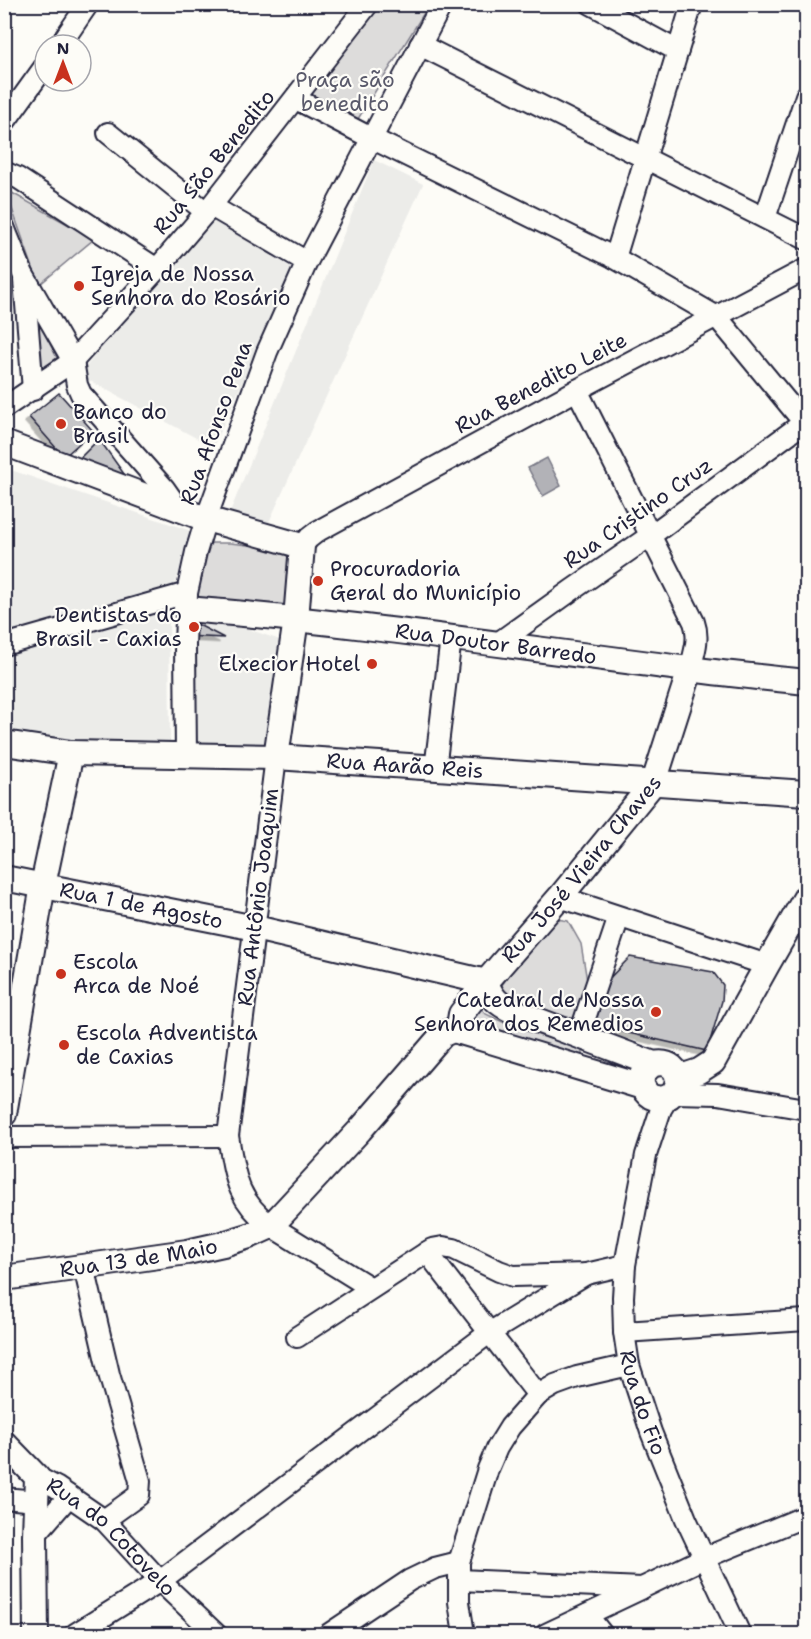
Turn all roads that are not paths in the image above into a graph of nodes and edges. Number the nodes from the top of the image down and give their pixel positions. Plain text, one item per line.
1 (88, 4) edge
2 (368, 4) edge
3 (442, 4) edge
4 (591, 4) edge
5 (692, 4) edge
6 (68, 33) edge
7 (420, 45) junction
8 (678, 51) junction
9 (33, 83) edge
10 (807, 96) edge
11 (296, 99) junction
12 (4, 123) edge
13 (108, 133) dead end
14 (371, 138) junction
15 (645, 159) junction
16 (4, 172) edge
17 (209, 209) junction
18 (765, 218) junction
19 (7, 239) edge
20 (807, 239) edge
21 (615, 258) junction
22 (307, 262) junction
23 (157, 269) junction
24 (807, 269) edge
25 (23, 274) junction
26 (717, 317) junction
27 (73, 361) junction
28 (33, 390) junction
29 (577, 390) junction
30 (4, 408) edge
31 (806, 423) edge
32 (4, 443) edge
33 (169, 506) junction
34 (206, 519) junction
35 (650, 536) junction
36 (302, 546) junction
37 (187, 601) junction
38 (296, 619) junction
39 (451, 638) junction
40 (498, 643) junction
41 (4, 645) edge
42 (690, 670) junction
43 (807, 682) edge
44 (4, 743) edge
45 (71, 753) junction
46 (186, 755) junction
47 (276, 757) junction
48 (435, 769) junction
49 (654, 782) junction
50 (807, 793) edge
51 (4, 878) edge
52 (44, 885) junction
53 (560, 897) junction
54 (807, 897) edge
55 (619, 917) junction
56 (255, 928) junction
57 (766, 965) junction
58 (486, 982) junction
59 (461, 1032) junction
60 (579, 1036) junction
61 (665, 1088) junction
62 (807, 1109) edge
63 (4, 1114) edge
64 (228, 1136) junction
65 (4, 1137) edge
66 (271, 1226) junction
67 (427, 1252) junction
68 (625, 1265) junction
69 (84, 1267) junction
70 (586, 1274) junction
71 (4, 1278) edge
72 (371, 1288) junction
73 (807, 1320) edge
74 (624, 1332) junction
75 (489, 1333) junction
76 (297, 1336) dead end
77 (629, 1365) junction
78 (538, 1395) junction
79 (4, 1443) edge
80 (37, 1489) junction
81 (69, 1496) junction
82 (4, 1498) edge
83 (807, 1516) edge
84 (104, 1520) junction
85 (35, 1535) junction
86 (704, 1558) junction
87 (459, 1571) junction
88 (160, 1581) junction
89 (642, 1588) junction
90 (587, 1615) junction
91 (36, 1635) edge
92 (75, 1635) edge
93 (216, 1635) edge
94 (329, 1635) edge
95 (464, 1635) edge
96 (546, 1635) edge
97 (602, 1635) edge
98 (740, 1635) edge

1 - 6 street
2 - 11 street, Rua São Benedito
3 - 7 street, Rua Afonso Pena
4 - 8 street
5 - 8 street
7 - 14 street, Rua Afonso Pena
7 - 15 street
8 - 15 street
9 - 12 street
10 - 18 street
11 - 14 street
11 - 17 street, Rua São Benedito
13 - 17 street
14 - 21 street
14 - 22 street, Rua Afonso Pena
15 - 18 street
15 - 21 street
16 - 23 street
17 - 22 street
17 - 23 street, Rua São Benedito
18 - 20 street
19 - 25 street
21 - 26 street
22 - 34 street, Rua Afonso Pena
23 - 27 street, Rua São Benedito
24 - 26 street, Rua Benedito Leite
25 - 27 street
25 - 28 street
26 - 29 street, Rua Benedito Leite
26 - 31 street
27 - 28 street, Rua São Benedito
27 - 33 street
28 - 30 street, Rua São Benedito
29 - 35 street
29 - 36 street, Rua Benedito Leite
31 - 35 street, Rua Cristino Cruz
32 - 33 main road
33 - 34 main road
34 - 36 main road
34 - 37 street, Rua Afonso Pena
35 - 40 street, Rua Cristino Cruz
35 - 42 street
36 - 38 main road, Rua Antônio Joaquim
37 - 38 main road, Rua Doutor Barredo
37 - 41 street
37 - 46 street, Rua Afonso Pena
38 - 39 main road, Rua Doutor Barredo
38 - 47 main road, Rua Antônio Joaquim
39 - 40 main road, Rua Doutor Barredo
39 - 48 street
40 - 42 main road, Rua Doutor Barredo
42 - 43 main road, Rua Doutor Barredo
42 - 49 main road, Rua José Vieira Chaves
44 - 45 main road, Rua Aarão Reis
45 - 46 main road, Rua Aarão Reis
45 - 52 main road
46 - 47 main road, Rua Aarão Reis
47 - 48 main road, Rua Aarão Reis
47 - 56 street, Rua Antônio Joaquim
48 - 49 main road, Rua Aarão Reis
49 - 50 main road, Rua Aarão Reis
49 - 53 main road, Rua José Vieira Chaves
51 - 52 main road, Rua 1 de Agosto
52 - 56 main road, Rua 1 de Agosto
52 - 63 main road
53 - 55 street
53 - 58 main road, Rua José Vieira Chaves
54 - 57 main road
55 - 57 street
55 - 60 street
56 - 58 main road, Rua 1 de Agosto
56 - 64 street, Rua Antônio Joaquim
57 - 61 main road
58 - 59 main road, Rua José Vieira Chaves
58 - 60 main road
59 - 61 main road
59 - 66 main road
60 - 61 main road
61 - 62 street
61 - 68 street, Rua do Fio
64 - 65 street
64 - 66 street, Rua Antônio Joaquim
66 - 69 main road, Rua 13 de Maio
66 - 72 street, Rua Antônio Joaquim
67 - 70 street
67 - 72 street
67 - 75 street
68 - 70 street
68 - 74 street, Rua do Fio
69 - 71 main road, Rua 13 de Maio
69 - 84 street
70 - 75 street
72 - 76 street
73 - 74 street
74 - 77 street, Rua do Fio
75 - 78 street
75 - 88 street
77 - 78 street
77 - 86 street, Rua do Fio
78 - 87 street
79 - 80 main road, Rua do Cotovelo
80 - 81 street, Rua do Cotovelo
80 - 82 street
80 - 85 main road
81 - 84 street, Rua do Cotovelo
81 - 85 street
83 - 86 street
84 - 88 street, Rua do Cotovelo
85 - 91 main road
86 - 89 street
86 - 98 street, Rua do Fio
87 - 89 street
87 - 94 street
87 - 95 street
88 - 92 street
88 - 93 street, Rua do Cotovelo
89 - 90 street
90 - 96 street
90 - 97 street

